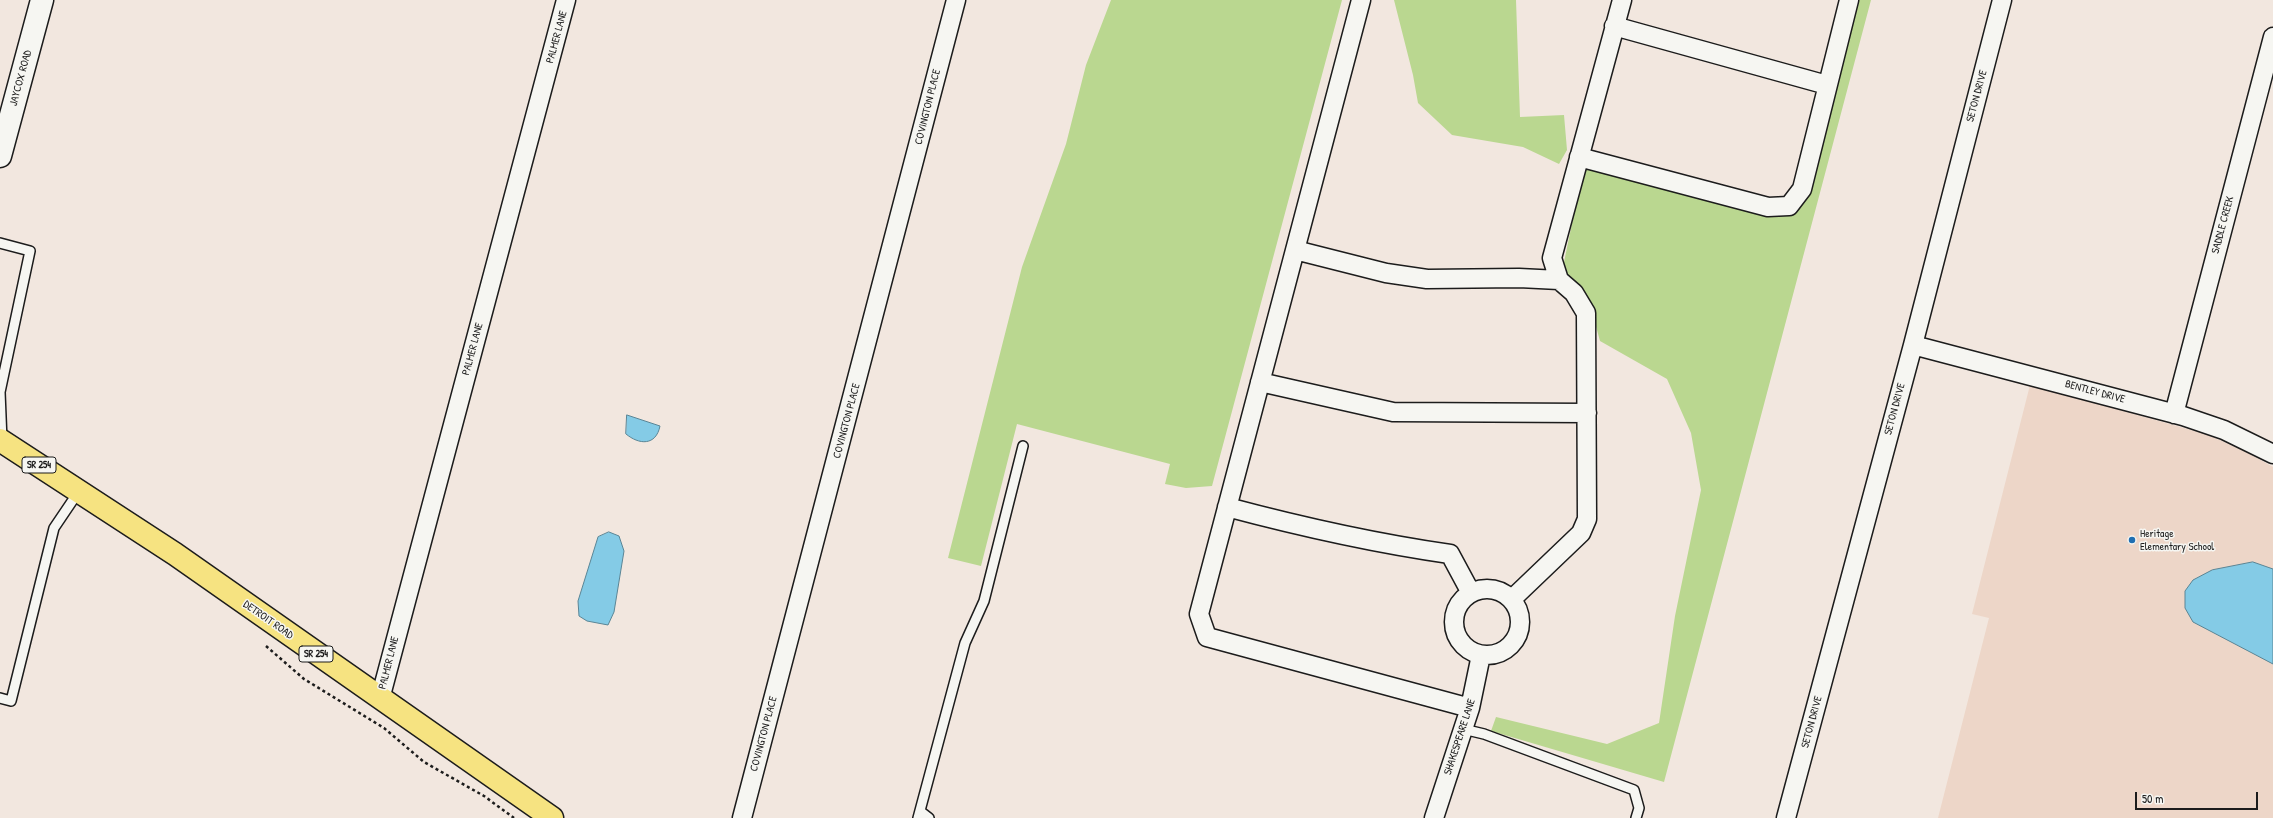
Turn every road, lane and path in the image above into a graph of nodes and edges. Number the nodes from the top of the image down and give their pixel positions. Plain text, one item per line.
1 (42, 0) edge
2 (566, 0) edge
3 (956, 0) edge
4 (1361, 0) edge
5 (1622, 0) edge
6 (1849, 0) edge
7 (2002, 0) edge
8 (1614, 26) junction
9 (2273, 37) edge
10 (1827, 85) junction
11 (0, 156) edge
12 (1579, 157) junction
13 (0, 242) edge
14 (1295, 250) junction
15 (1559, 280) junction
16 (1912, 345) junction
17 (1260, 382) junction
18 (1587, 413) junction
19 (2174, 414) junction
20 (1, 440) edge
21 (1023, 446) dead end
22 (2273, 454) edge
23 (78, 491) junction
24 (1227, 507) junction
25 (1471, 593) junction
26 (1512, 599) junction
27 (266, 646) dead end
28 (1481, 656) junction
29 (0, 698) edge
30 (380, 699) junction
31 (1470, 708) junction
32 (1463, 729) junction
33 (919, 815) edge
34 (514, 818) edge
35 (552, 818) edge
36 (742, 818) edge
37 (930, 818) edge
38 (1434, 818) edge
39 (1636, 818) edge
40 (1786, 818) edge

1 - 11 street, JAYCOX ROAD
2 - 30 street, PALMER LANE
3 - 36 street, COVINGTON PLACE
4 - 14 street
5 - 8 street
6 - 10 street
7 - 16 street, SETON DRIVE
8 - 10 street
8 - 12 street
9 - 19 street, SADDLE CREEK
10 - 12 street
12 - 15 street
13 - 20 lane
14 - 15 street
14 - 17 street
15 - 18 street
16 - 19 street, BENTLEY DRIVE
16 - 40 street, SETON DRIVE
17 - 18 street
17 - 24 street
18 - 26 street
19 - 22 street, BENTLEY DRIVE
20 - 23 main road, DETROIT ROAD / SR 254
21 - 33 lane
23 - 29 lane
23 - 30 main road, DETROIT ROAD / SR 254
24 - 25 street
24 - 31 street
25 - 26 street
25 - 28 street
26 - 28 street
27 - 34 path
28 - 31 street, SHAKESPEARE LANE
30 - 35 main road, DETROIT ROAD / SR 254
31 - 32 street, SHAKESPEARE LANE
32 - 38 street, SHAKESPEARE LANE
32 - 39 lane
33 - 37 lane

